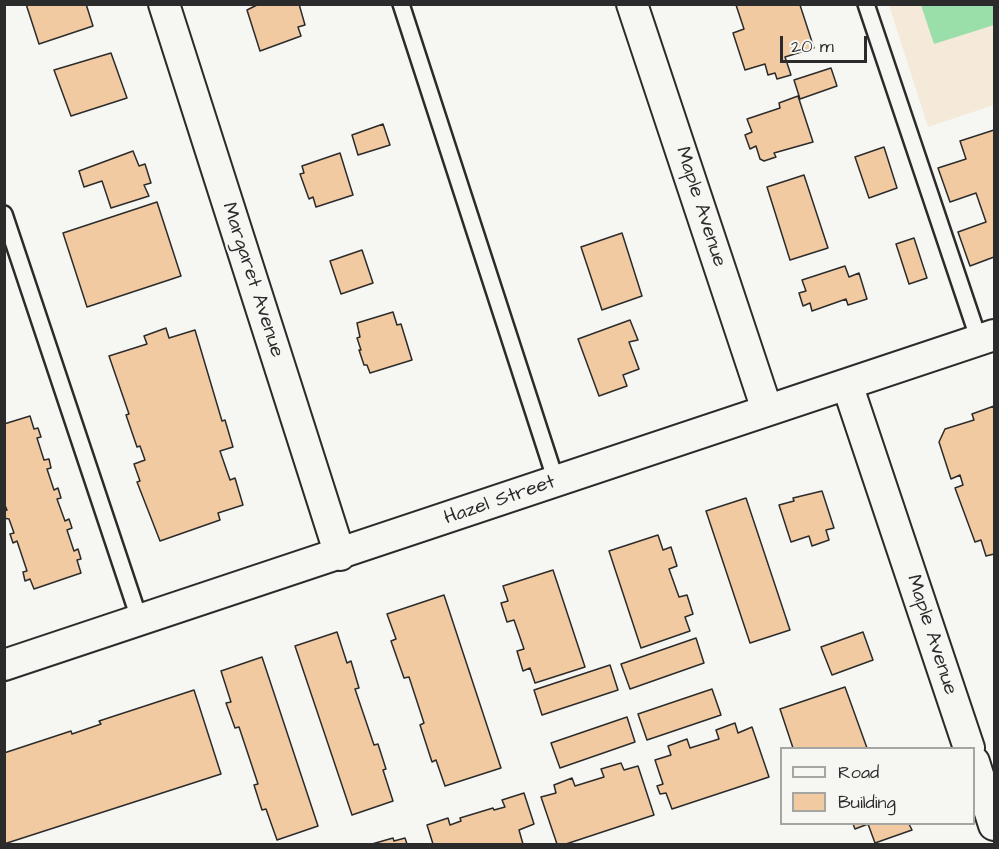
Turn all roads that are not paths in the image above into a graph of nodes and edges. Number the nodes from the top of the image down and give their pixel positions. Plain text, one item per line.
1 (164, 4) edge
2 (401, 4) edge
3 (632, 4) edge
4 (866, 4) edge
5 (4, 214) edge
6 (987, 338) edge
7 (847, 384) junction
8 (767, 410) junction
9 (556, 482) junction
10 (340, 555) junction
11 (140, 621) junction
12 (4, 665) edge
13 (969, 747) edge
14 (975, 765) edge
15 (994, 825) edge

1 - 10 street, Margaret Avenue
2 - 9 lane
3 - 8 street, Maple Avenue
4 - 6 lane
5 - 11 lane
6 - 7 street, Hazel Street
7 - 8 street, Hazel Street
7 - 13 street, Maple Avenue
8 - 9 street, Hazel Street
9 - 10 street, Hazel Street
10 - 11 street, Hazel Street
11 - 12 street, Hazel Street
14 - 15 street

